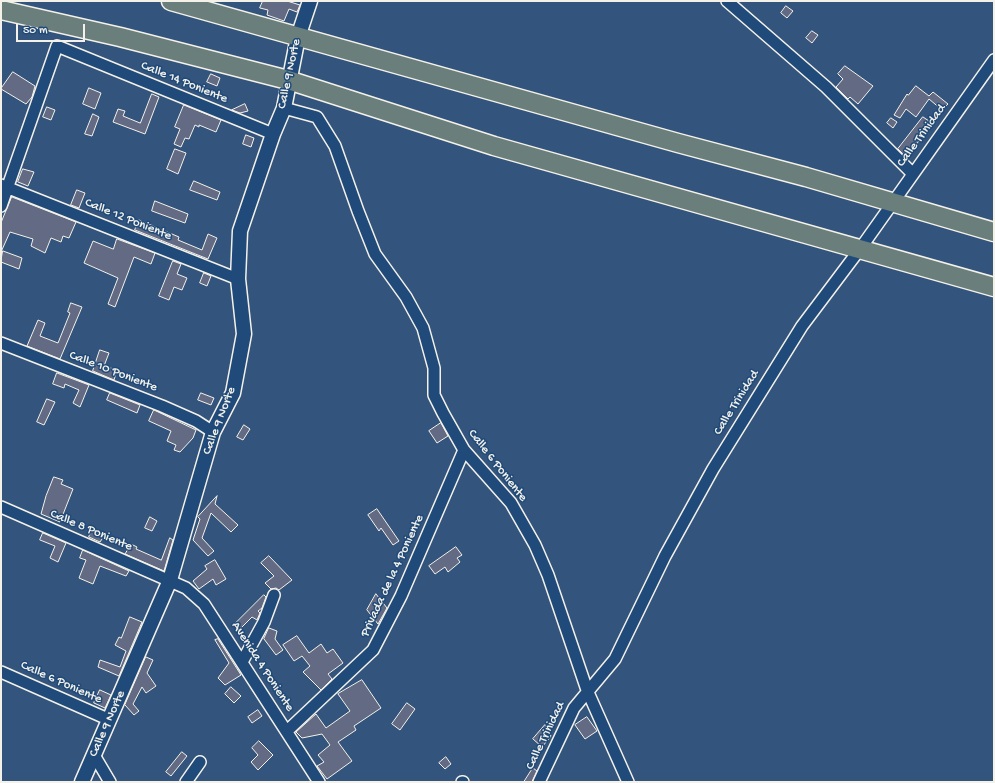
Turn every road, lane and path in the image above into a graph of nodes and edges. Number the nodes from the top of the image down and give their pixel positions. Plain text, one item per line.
1 (171, 1) edge
2 (310, 1) edge
3 (727, 1) edge
4 (1, 10) edge
5 (298, 37) junction
6 (994, 60) edge
7 (288, 80) junction
8 (284, 108) junction
9 (273, 134) junction
10 (912, 173) junction
11 (4, 186) edge
12 (893, 202) junction
13 (1, 206) edge
14 (994, 232) edge
15 (860, 249) junction
16 (238, 279) junction
17 (994, 287) edge
18 (1, 343) edge
19 (213, 432) junction
20 (464, 450) junction
21 (1, 507) edge
22 (170, 580) junction
23 (274, 595) dead end
24 (242, 662) junction
25 (1, 672) edge
26 (588, 690) junction
27 (110, 720) junction
28 (287, 731) junction
29 (94, 755) junction
30 (200, 762) dead end
31 (82, 782) edge
32 (110, 782) edge
33 (186, 782) edge
34 (319, 782) edge
35 (539, 782) edge
36 (628, 782) edge

1 - 5 highway
2 - 5 street, Calle 9 Norte
3 - 10 street
4 - 7 highway
5 - 7 street, Calle 9 Norte
5 - 12 highway
6 - 10 street, Calle Trinidad
7 - 8 street, Calle 9 Norte
7 - 15 highway
8 - 9 street, Calle 9 Norte
8 - 20 street, Calle 6 Poniente
9 - 11 street, Calle 14 Poniente
9 - 16 street, Calle 9 Norte
10 - 12 street, Calle Trinidad
11 - 13 street
11 - 16 street, Calle 12 Poniente
12 - 14 highway
12 - 15 street, Calle Trinidad
15 - 17 highway
15 - 26 street, Calle Trinidad
16 - 19 street, Calle 9 Norte
18 - 19 street, Calle 10 Poniente
19 - 22 street, Calle 9 Norte
20 - 26 street, Calle 6 Poniente
20 - 28 street, Privada de la 4 Poniente
21 - 22 street, Calle 8 Poniente
22 - 24 street, Avenida 4 Poniente
22 - 27 street, Calle 9 Norte
23 - 24 street
24 - 28 street, Avenida 4 Poniente
25 - 27 street, Calle 6 Poniente
26 - 35 street, Calle Trinidad
26 - 36 street, Calle 6 Poniente
27 - 29 street, Calle 9 Norte
28 - 34 street, Avenida 4 Poniente
29 - 31 street, Calle 9 Norte
29 - 32 street
30 - 33 street

